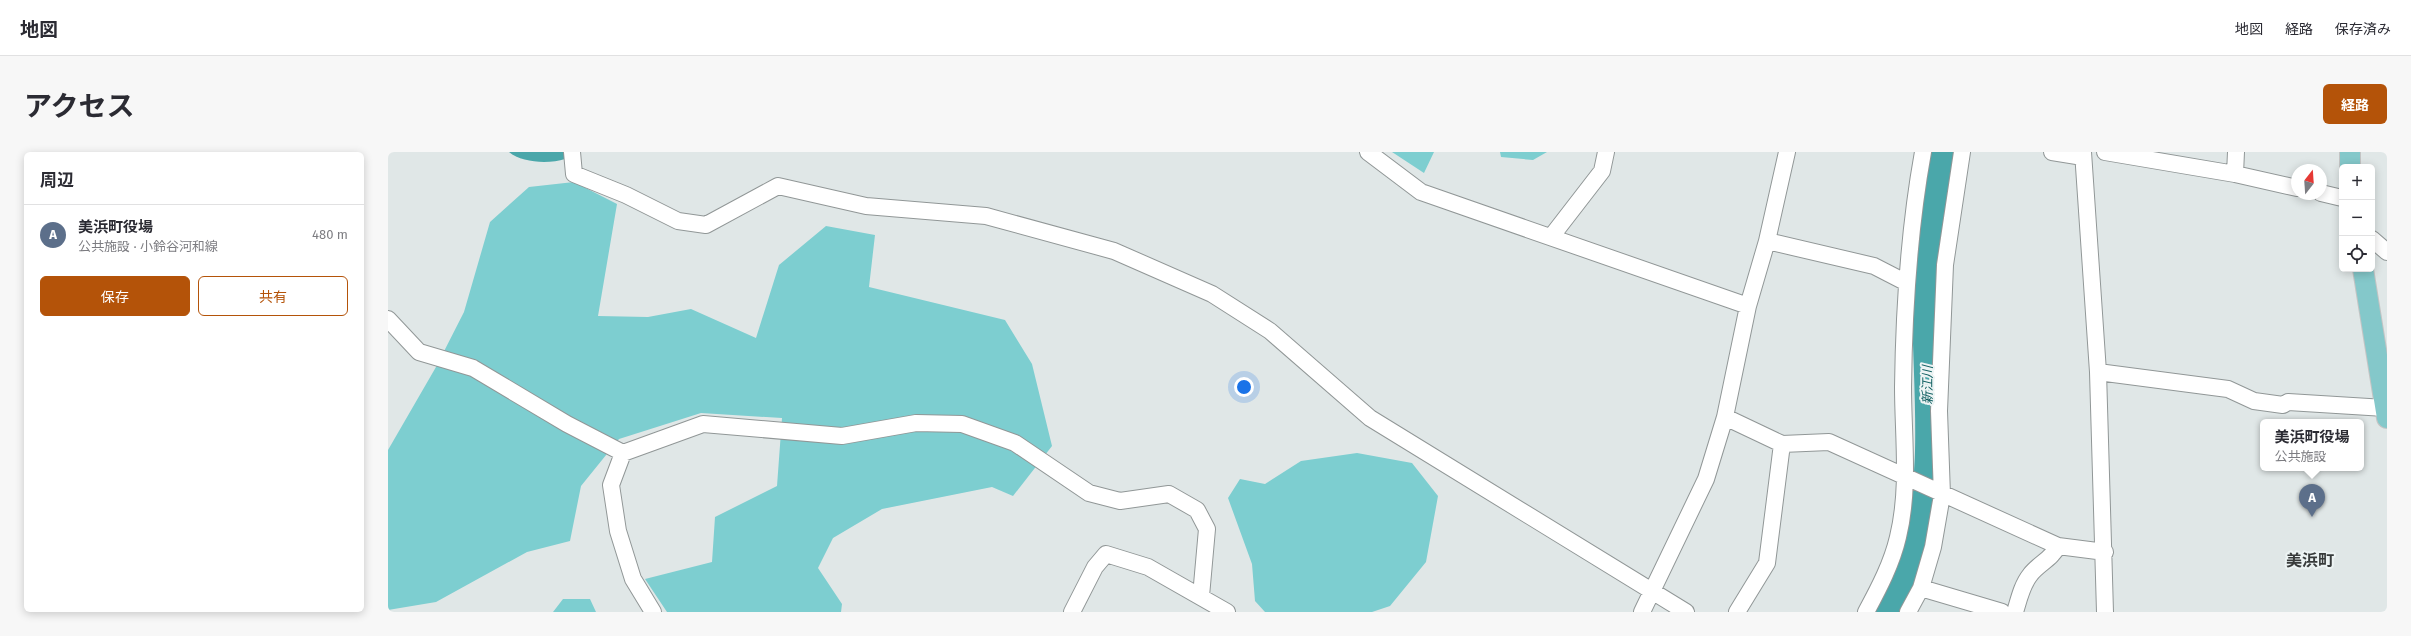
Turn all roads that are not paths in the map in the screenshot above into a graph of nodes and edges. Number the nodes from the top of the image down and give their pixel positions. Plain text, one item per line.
1 (572, 152) edge
2 (1368, 152) edge
3 (1606, 152) edge
4 (1787, 152) edge
5 (1923, 152) edge
6 (1962, 152) edge
7 (2052, 152) edge
8 (2105, 152) edge
9 (2236, 152) edge
10 (2350, 152) edge
11 (2083, 155) edge
12 (2350, 164) edge
13 (2235, 174) junction
14 (2291, 187) edge
15 (2327, 194) edge
16 (2339, 197) edge
17 (1551, 237) junction
18 (1767, 241) junction
19 (2375, 242) edge
20 (2387, 252) edge
21 (2363, 272) edge
22 (1907, 283) junction
23 (1748, 306) junction
24 (388, 319) edge
25 (2098, 372) junction
26 (2386, 413) edge
27 (1725, 417) junction
28 (1782, 444) junction
29 (622, 453) junction
30 (1909, 477) junction
31 (1942, 495) junction
32 (2058, 546) junction
33 (2105, 552) junction
34 (1920, 588) junction
35 (1652, 590) junction
36 (1201, 596) junction
37 (653, 612) edge
38 (1072, 612) edge
39 (1227, 612) edge
40 (1642, 612) edge
41 (1686, 612) edge
42 (1737, 612) edge
43 (1866, 612) edge
44 (1908, 612) edge
45 (2002, 612) edge
46 (2015, 612) edge
47 (2105, 612) edge

1 - 35 street
2 - 17 street
3 - 17 street
4 - 18 street
5 - 22 street
6 - 31 street
7 - 11 street
8 - 13 street
9 - 13 street
10 - 12 main road
11 - 25 street
13 - 14 street
15 - 16 street
17 - 23 street
18 - 22 street
18 - 23 street
19 - 20 street
21 - 26 main road
22 - 30 street
23 - 27 street
24 - 29 street
25 - 26 street
25 - 33 street
27 - 28 street
27 - 35 street
28 - 30 street
28 - 42 street
29 - 36 street
29 - 37 street
30 - 31 street
30 - 43 street
31 - 32 street
31 - 34 street
32 - 33 street
32 - 46 street
33 - 47 street
34 - 44 street
34 - 45 street
35 - 40 street
35 - 41 street
36 - 38 street
36 - 39 street

